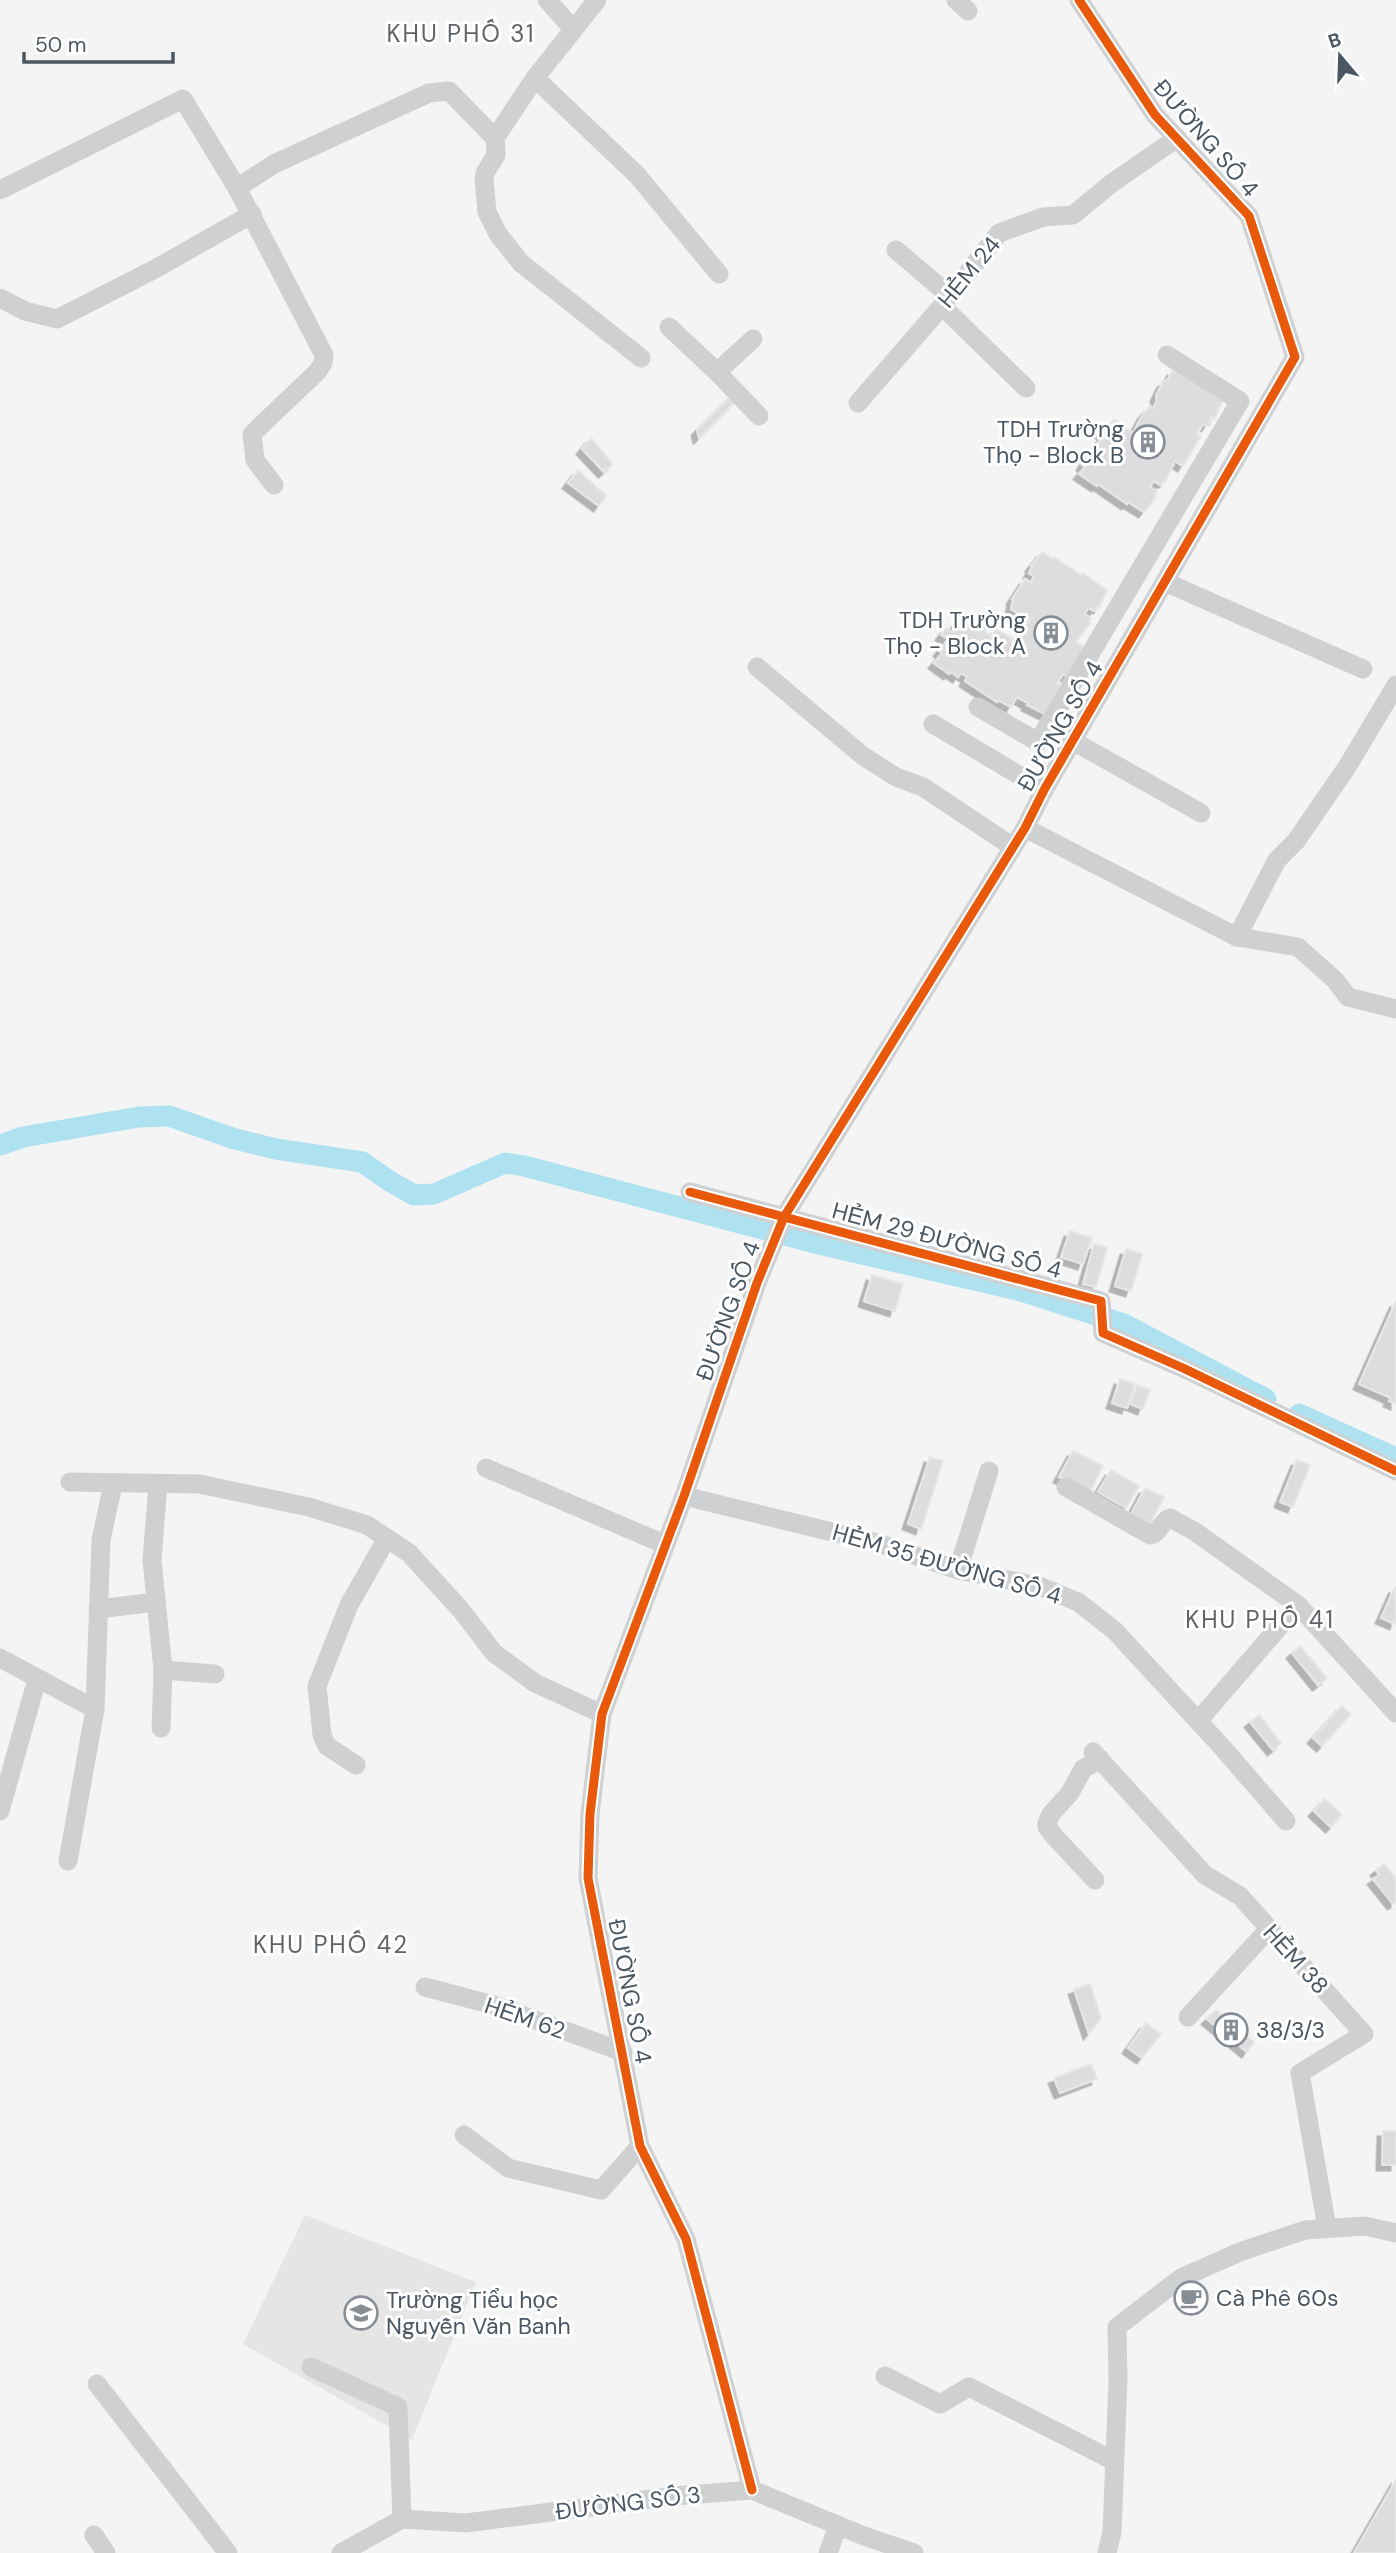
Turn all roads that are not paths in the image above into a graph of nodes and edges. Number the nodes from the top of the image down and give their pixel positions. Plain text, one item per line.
1 (547, 0) edge
2 (597, 0) edge
3 (1079, 0) edge
4 (573, 29) junction
5 (534, 78) junction
6 (495, 138) junction
7 (1177, 138) junction
8 (237, 188) junction
9 (0, 190) edge
10 (252, 214) junction
11 (896, 250) dead end
12 (719, 274) dead end
13 (0, 298) edge
14 (946, 301) junction
15 (669, 327) dead end
16 (753, 339) dead end
17 (1167, 355) dead end
18 (641, 358) dead end
19 (718, 372) junction
20 (1026, 388) dead end
21 (858, 403) dead end
22 (759, 416) dead end
23 (1205, 460) junction
24 (1229, 469) junction
25 (274, 485) dead end
26 (1165, 582) junction
27 (757, 667) dead end
28 (1363, 669) dead end
29 (1395, 690) edge
30 (978, 706) dead end
31 (933, 724) dead end
32 (1073, 741) junction
33 (1044, 790) junction
34 (1201, 813) dead end
35 (1025, 828) junction
36 (1013, 847) junction
37 (1237, 937) junction
38 (1396, 1009) edge
39 (690, 1192) dead end
40 (784, 1217) junction
41 (486, 1468) dead end
42 (989, 1471) dead end
43 (1396, 1471) edge
44 (70, 1482) dead end
45 (113, 1484) junction
46 (158, 1485) junction
47 (1066, 1487) dead end
48 (684, 1496) junction
49 (387, 1538) junction
50 (664, 1544) junction
51 (958, 1570) junction
52 (156, 1602) junction
53 (1298, 1605) junction
54 (99, 1609) junction
55 (0, 1658) edge
56 (163, 1670) junction
57 (215, 1674) dead end
58 (37, 1679) junction
59 (95, 1709) junction
60 (1396, 1713) edge
61 (602, 1714) junction
62 (1198, 1721) junction
63 (161, 1728) dead end
64 (356, 1765) dead end
65 (0, 1811) edge
66 (1286, 1822) dead end
67 (68, 1861) dead end
68 (1095, 1880) dead end
69 (1269, 1929) junction
70 (425, 1987) dead end
71 (1188, 2017) dead end
72 (622, 2052) junction
73 (464, 2135) dead end
74 (640, 2146) junction
75 (1327, 2228) junction
76 (1396, 2233) edge
77 (312, 2367) dead end
78 (884, 2376) dead end
79 (97, 2384) dead end
80 (1114, 2461) junction
81 (752, 2490) junction
82 (402, 2519) junction
83 (838, 2526) junction
84 (94, 2535) dead end
85 (106, 2553) edge
86 (228, 2553) edge
87 (341, 2553) edge
88 (828, 2553) edge
89 (914, 2553) edge
90 (1107, 2553) edge

1 - 4 street
2 - 4 street
3 - 7 street, ĐƯỜNG SỐ 4
4 - 5 street
5 - 6 street
5 - 12 street
6 - 8 street
6 - 18 street
7 - 14 street, HẺM 24
7 - 24 street, ĐƯỜNG SỐ 4
8 - 9 street
8 - 10 street
10 - 13 street
10 - 25 street
11 - 14 street
14 - 20 street
14 - 21 street, HẺM 24
15 - 19 street
16 - 19 street
17 - 23 street
19 - 22 street
23 - 24 street
23 - 30 street
24 - 26 street, ĐƯỜNG SỐ 4
26 - 28 street
26 - 32 street, ĐƯỜNG SỐ 4
27 - 36 street
29 - 37 street
31 - 33 street
32 - 33 street, ĐƯỜNG SỐ 4
32 - 34 street
33 - 35 street, ĐƯỜNG SỐ 4
35 - 36 street, ĐƯỜNG SỐ 4
35 - 37 street
36 - 40 street, ĐƯỜNG SỐ 4
37 - 38 street
39 - 40 street, HẺM 29 ĐƯỜNG SỐ 4
40 - 43 street, HẺM 29 ĐƯỜNG SỐ 4
40 - 48 street, ĐƯỜNG SỐ 4
41 - 50 street
42 - 51 street
44 - 45 street
45 - 46 street
45 - 54 street
46 - 49 street
46 - 52 street
47 - 53 street
48 - 50 street, ĐƯỜNG SỐ 4
48 - 51 street, HẺM 35 ĐƯỜNG SỐ 4
49 - 61 street
49 - 64 street
50 - 61 street, ĐƯỜNG SỐ 4
51 - 62 street, HẺM 35 ĐƯỜNG SỐ 4
52 - 54 street
52 - 56 street
53 - 60 street
53 - 62 street
54 - 59 street
55 - 58 street
56 - 57 street
56 - 63 street
58 - 59 street
58 - 65 street
59 - 67 street
61 - 72 street, ĐƯỜNG SỐ 4
62 - 66 street, HẺM 35 ĐƯỜNG SỐ 4
68 - 69 street, HẺM 38
69 - 71 street
69 - 75 street, HẺM 38
70 - 72 street, HẺM 62
72 - 74 street, ĐƯỜNG SỐ 4
73 - 74 street
74 - 81 street, ĐƯỜNG SỐ 4
75 - 76 street
75 - 80 street
77 - 82 street
78 - 80 street
79 - 86 street
80 - 90 street
81 - 82 street, ĐƯỜNG SỐ 3
81 - 83 street, ĐƯỜNG SỐ 3
82 - 87 street
83 - 88 street
83 - 89 street, ĐƯỜNG SỐ 3
84 - 85 street

